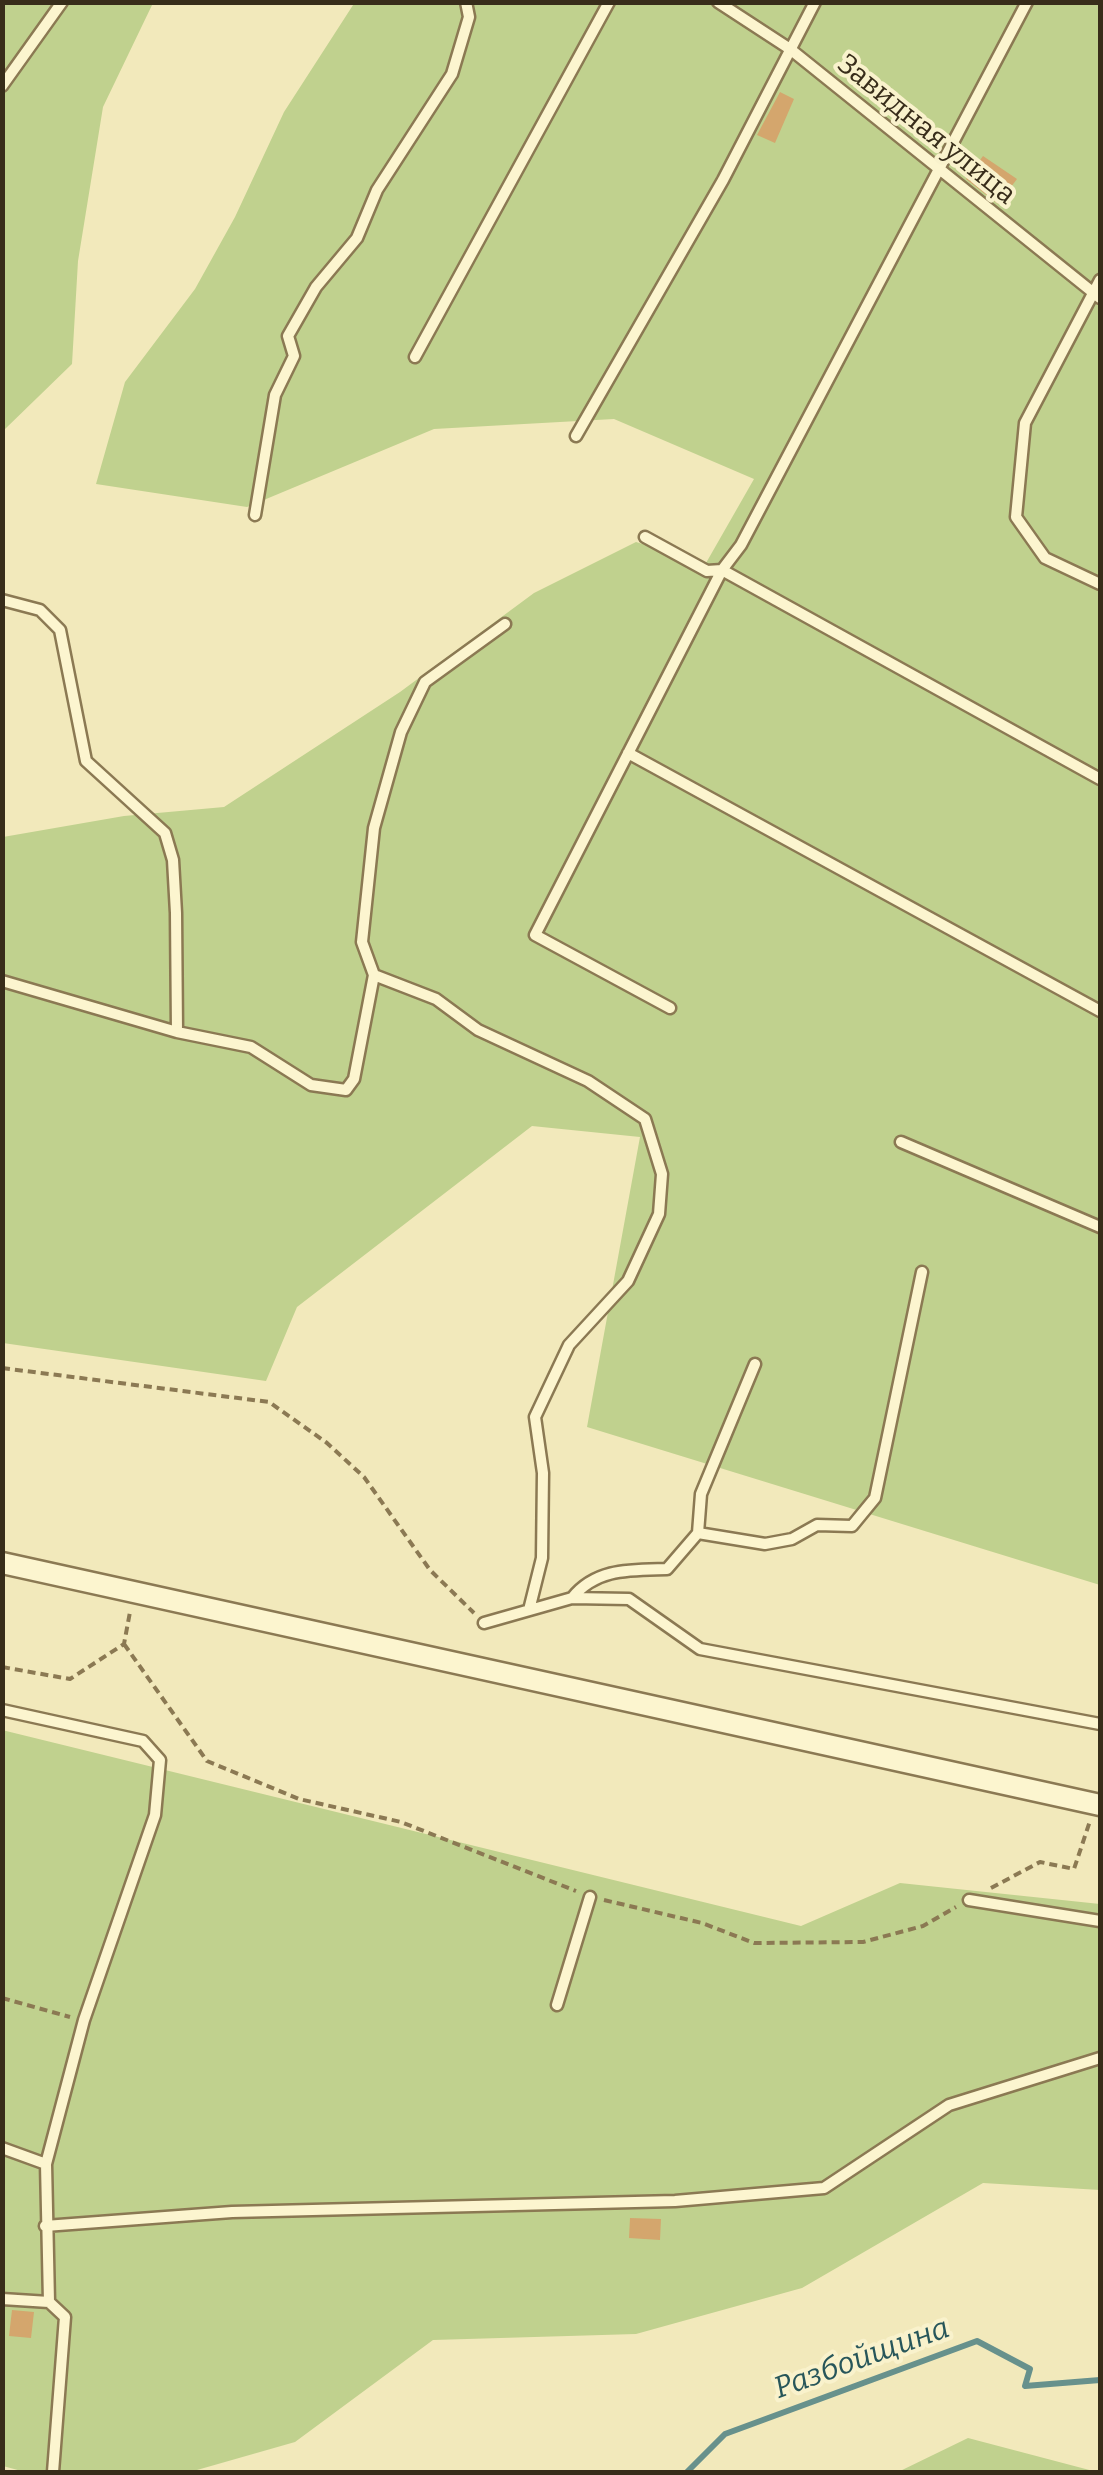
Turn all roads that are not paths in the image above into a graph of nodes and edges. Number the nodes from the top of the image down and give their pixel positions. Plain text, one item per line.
1 (62, 2) edge
2 (466, 2) edge
3 (609, 2) edge
4 (718, 2) edge
5 (815, 2) edge
6 (1027, 2) edge
7 (790, 48) junction
8 (2, 86) edge
9 (936, 170) junction
10 (1100, 280) edge
11 (1097, 295) edge
12 (415, 357) dead end
13 (576, 436) dead end
14 (255, 515) dead end
15 (644, 537) dead end
16 (722, 570) junction
17 (1100, 584) edge
18 (2, 600) edge
19 (506, 624) dead end
20 (628, 753) junction
21 (1100, 779) edge
22 (374, 975) junction
23 (2, 981) edge
24 (670, 1008) dead end
25 (1100, 1012) edge
26 (177, 1032) junction
27 (901, 1142) dead end
28 (1100, 1226) edge
29 (922, 1272) dead end
30 (755, 1364) dead end
31 (698, 1533) junction
32 (2, 1563) edge
33 (572, 1598) junction
34 (528, 1610) junction
35 (484, 1623) road end
36 (2, 1710) edge
37 (1100, 1724) edge
38 (1098, 1804) edge
39 (590, 1897) road end
40 (969, 1900) road end
41 (1100, 1921) edge
42 (556, 2005) dead end
43 (1100, 2058) edge
44 (2, 2148) edge
45 (46, 2164) junction
46 (45, 2226) junction
47 (2, 2299) edge
48 (49, 2302) junction
49 (53, 2472) edge

1 - 8 lane
2 - 14 lane
3 - 12 lane
4 - 7 lane, Завидная улица
5 - 7 lane
6 - 9 lane
7 - 9 lane, Завидная улица
7 - 13 lane
9 - 11 lane, Завидная улица
9 - 16 lane
10 - 11 lane
11 - 17 lane
15 - 16 lane
16 - 20 lane
16 - 21 lane
18 - 26 lane
19 - 22 lane
20 - 24 lane
20 - 25 lane
22 - 26 lane
22 - 34 lane
23 - 26 lane
27 - 28 lane
29 - 31 lane
30 - 31 lane
31 - 33 lane
32 - 38 street
33 - 34 lane
33 - 37 lane
34 - 35 lane
36 - 45 lane
39 - 42 lane
40 - 41 lane
43 - 46 lane
44 - 45 lane
45 - 46 lane
46 - 48 lane
47 - 48 lane
48 - 49 lane

